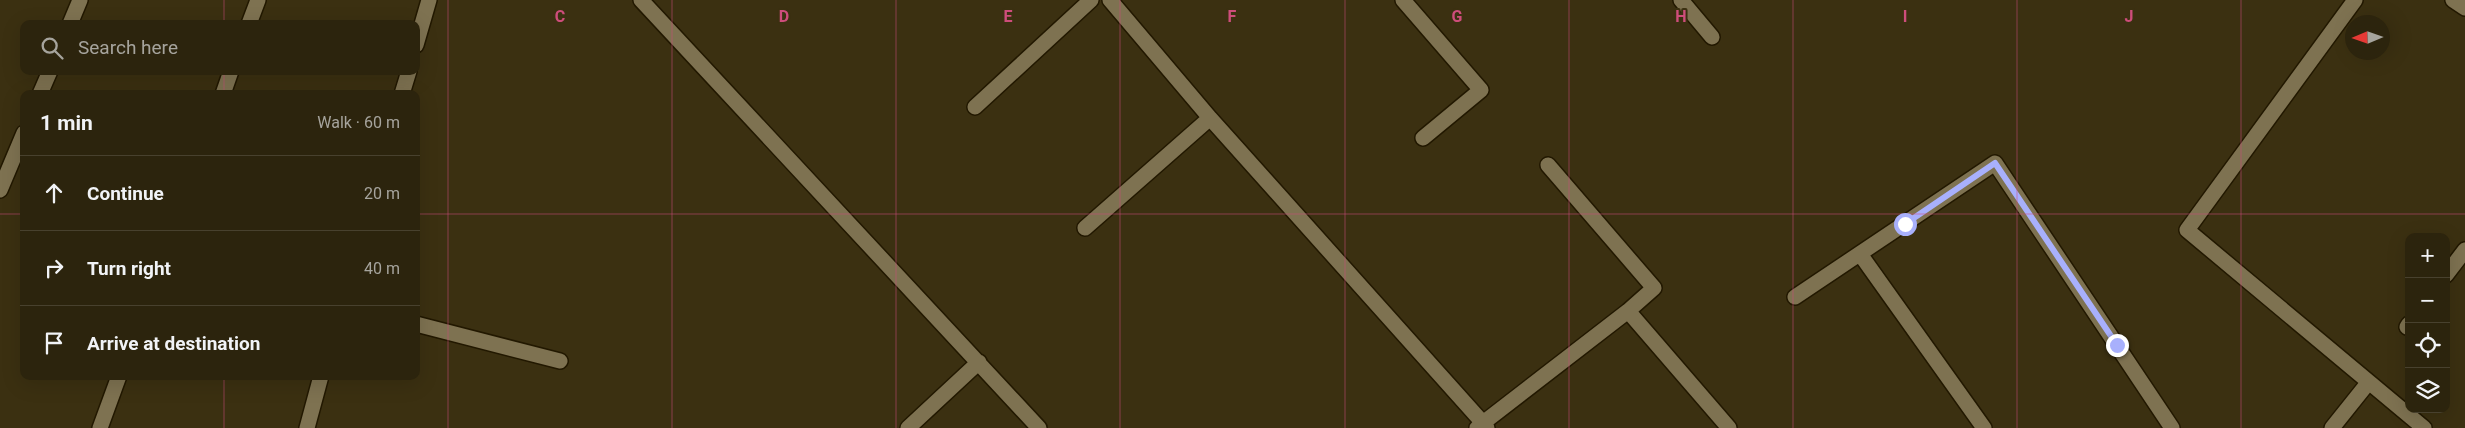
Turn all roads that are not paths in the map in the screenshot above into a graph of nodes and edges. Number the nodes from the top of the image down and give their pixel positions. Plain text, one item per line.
1 (80, 0) edge
2 (258, 0) edge
3 (429, 0) edge
4 (642, 0) edge
5 (1091, 0) edge
6 (1110, 0) edge
7 (1402, 0) edge
8 (1681, 0) edge
9 (2355, 0) edge
10 (2453, 0) edge
11 (2465, 8) edge
12 (72, 20) edge
13 (250, 20) edge
14 (420, 31) edge
15 (1712, 37) dead end
16 (48, 75) edge
17 (230, 75) edge
18 (408, 75) edge
19 (42, 90) edge
20 (225, 90) edge
21 (403, 90) edge
22 (975, 107) dead end
23 (1210, 118) junction
24 (1423, 138) dead end
25 (20, 142) edge
26 (1548, 165) dead end
27 (0, 190) edge
28 (1085, 228) dead end
29 (2465, 250) edge
30 (1860, 254) junction
31 (2450, 270) edge
32 (1796, 297) dead end
33 (1628, 311) junction
34 (420, 325) edge
35 (560, 361) dead end
36 (979, 362) junction
37 (118, 380) edge
38 (320, 380) edge
39 (2368, 383) junction
40 (1482, 426) edge
41 (100, 428) edge
42 (307, 428) edge
43 (908, 428) edge
44 (1039, 428) edge
45 (1729, 428) edge
46 (1984, 428) edge
47 (2172, 428) edge
48 (2332, 428) edge
49 (2424, 428) edge

1 - 12 street
2 - 13 street
3 - 14 street
4 - 36 street
5 - 22 street
6 - 23 street
7 - 24 street
8 - 15 street
9 - 39 street
10 - 11 street
16 - 19 street
17 - 20 street
18 - 21 street
23 - 28 street
23 - 40 street
25 - 27 street
26 - 33 street
29 - 31 street
30 - 32 street
30 - 46 street
30 - 47 street
33 - 40 street
33 - 45 street
34 - 35 street
36 - 43 street
36 - 44 street
37 - 41 street
38 - 42 street
39 - 48 street
39 - 49 street

